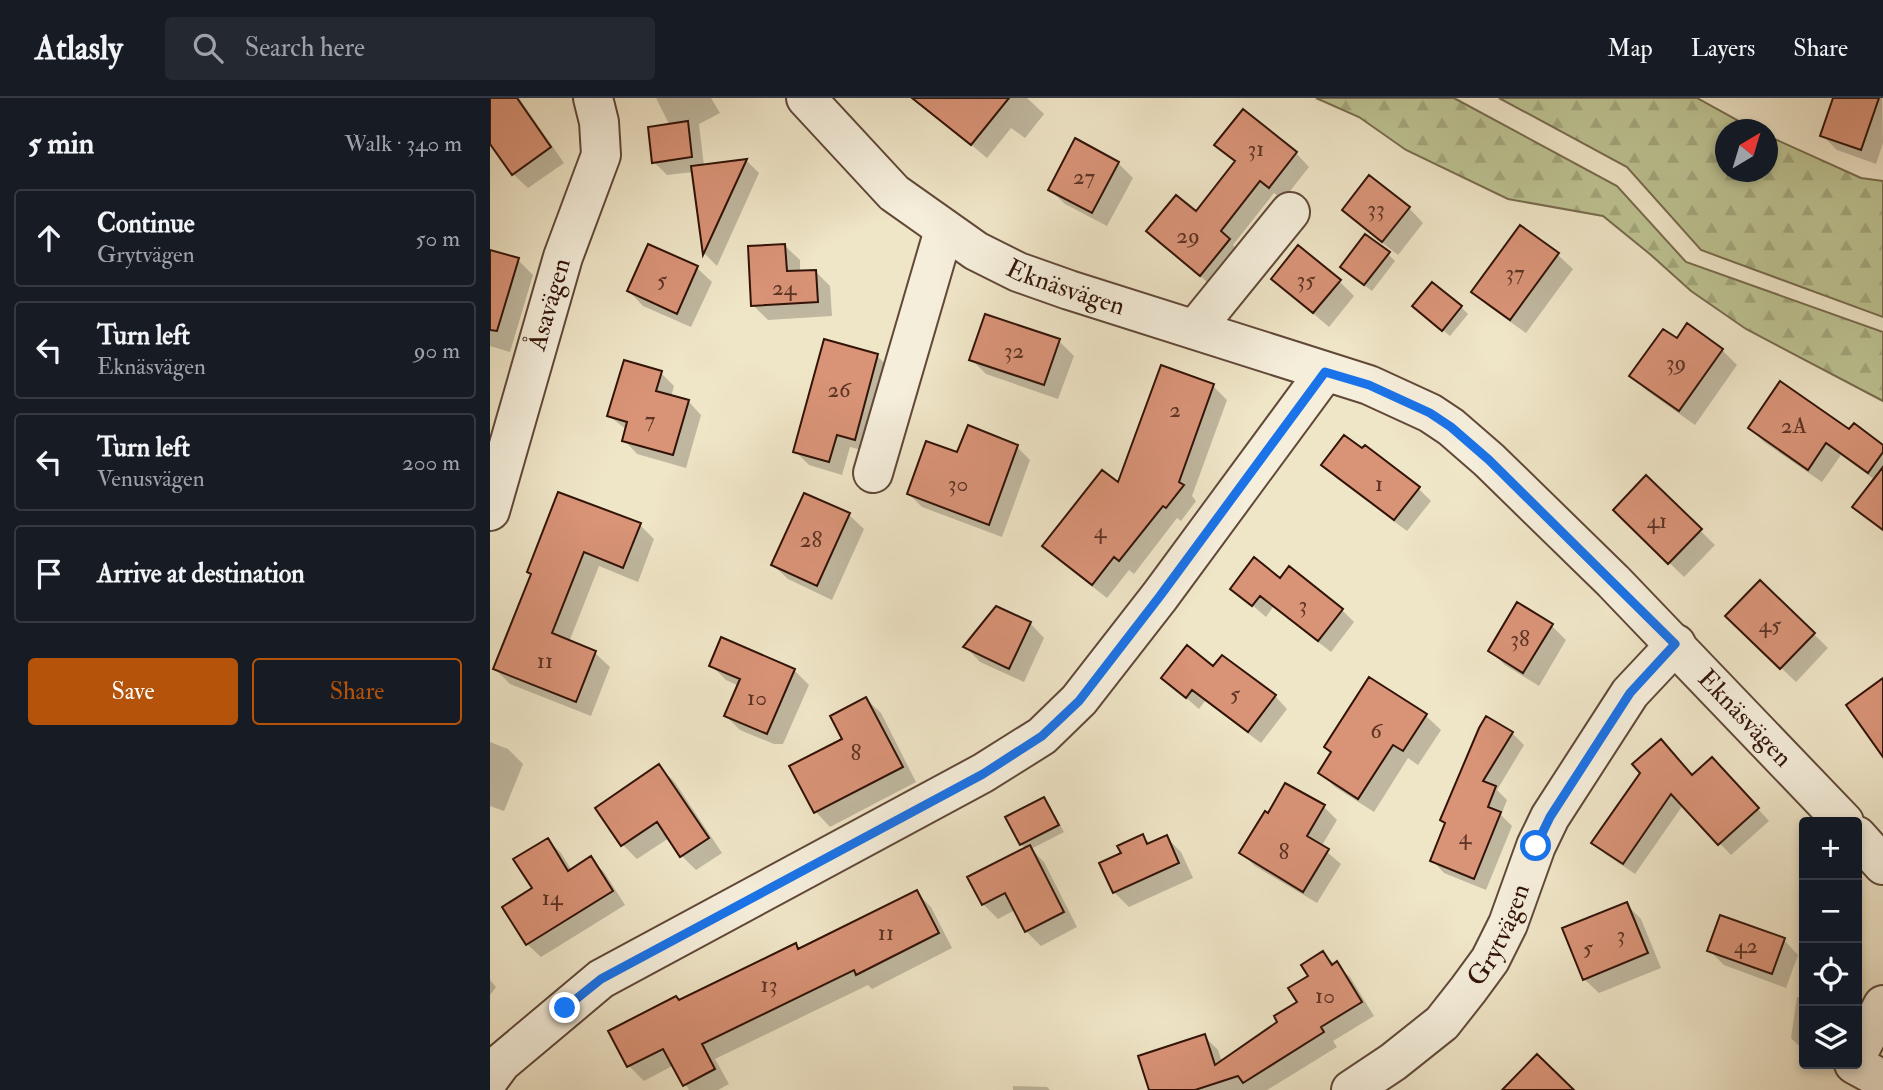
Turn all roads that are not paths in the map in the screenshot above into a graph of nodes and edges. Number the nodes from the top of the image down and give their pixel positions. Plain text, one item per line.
1 (593, 98) edge
2 (806, 98) edge
3 (1290, 212) dead end
4 (944, 230) junction
5 (1195, 329) junction
6 (1325, 372) junction
7 (873, 473) dead end
8 (490, 511) edge
9 (1675, 644) junction
10 (1839, 817) edge
11 (1862, 841) edge
12 (1883, 864) edge
13 (1883, 1005) edge
14 (1862, 1045) edge
15 (1850, 1069) edge
16 (1862, 1069) edge
17 (490, 1078) edge
18 (1883, 1080) edge
19 (1351, 1090) edge
20 (1838, 1090) edge

1 - 8 street, Åsavägen
2 - 4 street, Eknäsvägen
3 - 5 street
4 - 5 street, Eknäsvägen
4 - 7 street
5 - 6 street, Eknäsvägen
6 - 9 street, Eknäsvägen
6 - 17 street
9 - 10 street, Eknäsvägen
9 - 19 street, Grytvägen
11 - 12 street
13 - 14 street
15 - 20 street
16 - 18 street

